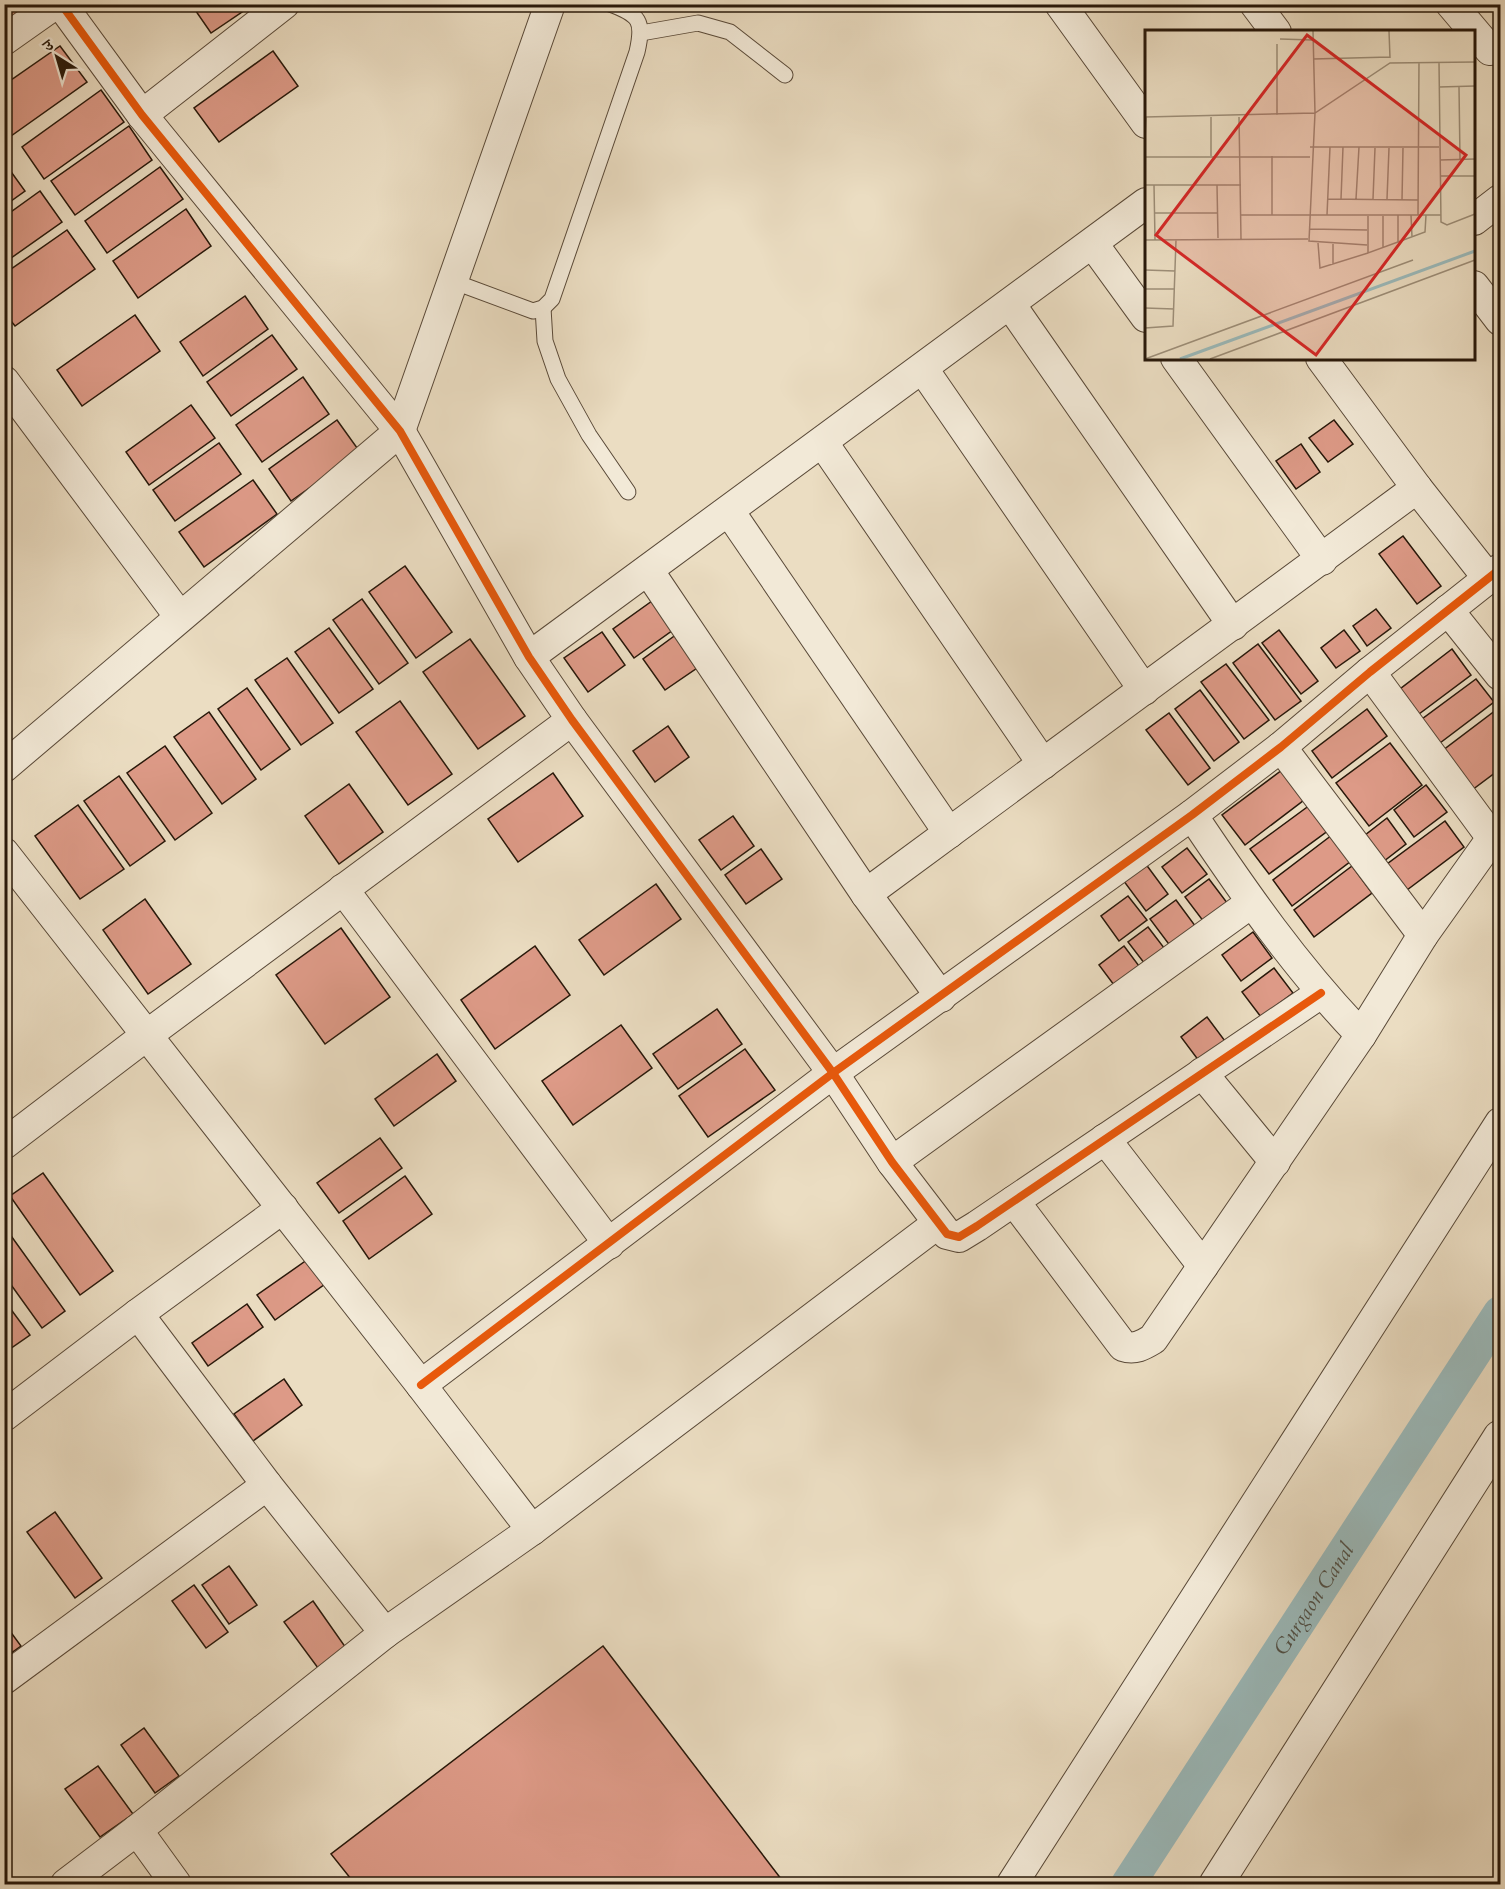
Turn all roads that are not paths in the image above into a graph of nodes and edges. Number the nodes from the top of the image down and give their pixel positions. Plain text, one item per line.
1 (55, 4) edge
2 (61, 4) edge
3 (284, 4) edge
4 (550, 4) edge
5 (610, 4) edge
6 (1060, 4) edge
7 (1255, 4) edge
8 (1451, 4) edge
9 (1274, 30) edge
10 (1471, 30) edge
11 (641, 33) junction
12 (1475, 35) edge
13 (4, 39) edge
14 (1488, 52) edge
15 (785, 75) dead end
16 (142, 115) junction
17 (1145, 122) edge
18 (1500, 200) edge
19 (1145, 204) edge
20 (1475, 219) edge
21 (1093, 244) junction
22 (452, 281) junction
23 (1475, 289) edge
24 (1010, 304) junction
25 (543, 308) junction
26 (1145, 316) edge
27 (1500, 320) edge
28 (1177, 360) edge
29 (1322, 360) edge
30 (923, 369) junction
31 (4, 381) edge
32 (400, 431) junction
33 (822, 442) junction
34 (1417, 488) junction
35 (628, 492) dead end
36 (729, 511) junction
37 (1322, 560) junction
38 (648, 570) junction
39 (1494, 573) edge
40 (1448, 610) junction
41 (180, 617) junction
42 (1233, 625) junction
43 (529, 657) junction
44 (1370, 672) junction
45 (1500, 675) edge
46 (1144, 690) junction
47 (572, 720) junction
48 (1281, 747) junction
49 (1043, 764) junction
50 (4, 767) edge
51 (1192, 815) junction
52 (1496, 831) edge
53 (949, 833) junction
54 (4, 853) edge
55 (343, 889) junction
56 (866, 894) junction
57 (1251, 903) junction
58 (1423, 935) junction
59 (1321, 993) junction
60 (941, 997) junction
61 (147, 1035) junction
62 (1360, 1035) junction
63 (833, 1073) junction
64 (1202, 1073) junction
65 (1500, 1123) edge
66 (1105, 1139) junction
67 (4, 1144) edge
68 (892, 1162) junction
69 (1275, 1162) junction
70 (1014, 1201) junction
71 (283, 1208) junction
72 (937, 1224) junction
73 (609, 1244) junction
74 (1203, 1266) junction
75 (138, 1314) junction
76 (421, 1385) junction
77 (4, 1416) edge
78 (1500, 1437) edge
79 (267, 1485) junction
80 (532, 1530) junction
81 (385, 1633) junction
82 (4, 1679) edge
83 (137, 1830) junction
84 (66, 1884) edge
85 (176, 1884) edge
86 (1012, 1884) edge
87 (1216, 1884) edge

1 - 13 street
2 - 16 street
3 - 16 street
4 - 22 street
5 - 11 lane
6 - 17 street
7 - 9 street
8 - 10 street
11 - 15 lane
11 - 25 lane
12 - 14 street
16 - 32 street
18 - 20 street
19 - 21 street
21 - 24 street
21 - 26 street
22 - 25 lane
22 - 32 street
23 - 27 street
24 - 30 street
24 - 42 street
25 - 35 lane
28 - 37 street
29 - 34 street
30 - 33 street
30 - 46 street
31 - 41 street
32 - 41 street
32 - 43 street
33 - 36 street
33 - 49 street
34 - 37 street
34 - 39 street
36 - 38 street
36 - 53 street
37 - 42 street
38 - 43 street
38 - 56 street
39 - 40 street
40 - 44 street
40 - 45 street
41 - 50 street
42 - 46 street
43 - 47 street
44 - 48 street
44 - 52 street
46 - 49 street
47 - 55 street
47 - 63 street
48 - 51 street
48 - 58 street
49 - 53 street
51 - 57 street
51 - 60 street
52 - 58 street
53 - 56 street
54 - 61 street
55 - 61 street
55 - 73 street
56 - 60 street
57 - 59 street
57 - 68 street
58 - 62 street
59 - 62 street
59 - 64 street
60 - 63 street
61 - 67 street
61 - 71 street
62 - 69 street
63 - 68 street
63 - 73 street
64 - 66 street
64 - 69 street
65 - 86 street
66 - 70 street
66 - 74 street
68 - 72 street
69 - 74 street
70 - 72 street
70 - 74 street
71 - 75 street
71 - 76 street
72 - 80 street
73 - 76 street
75 - 77 street
75 - 79 street
76 - 80 street
78 - 87 street
79 - 81 street
79 - 82 street
80 - 81 street
81 - 83 street
83 - 84 street
83 - 85 street

